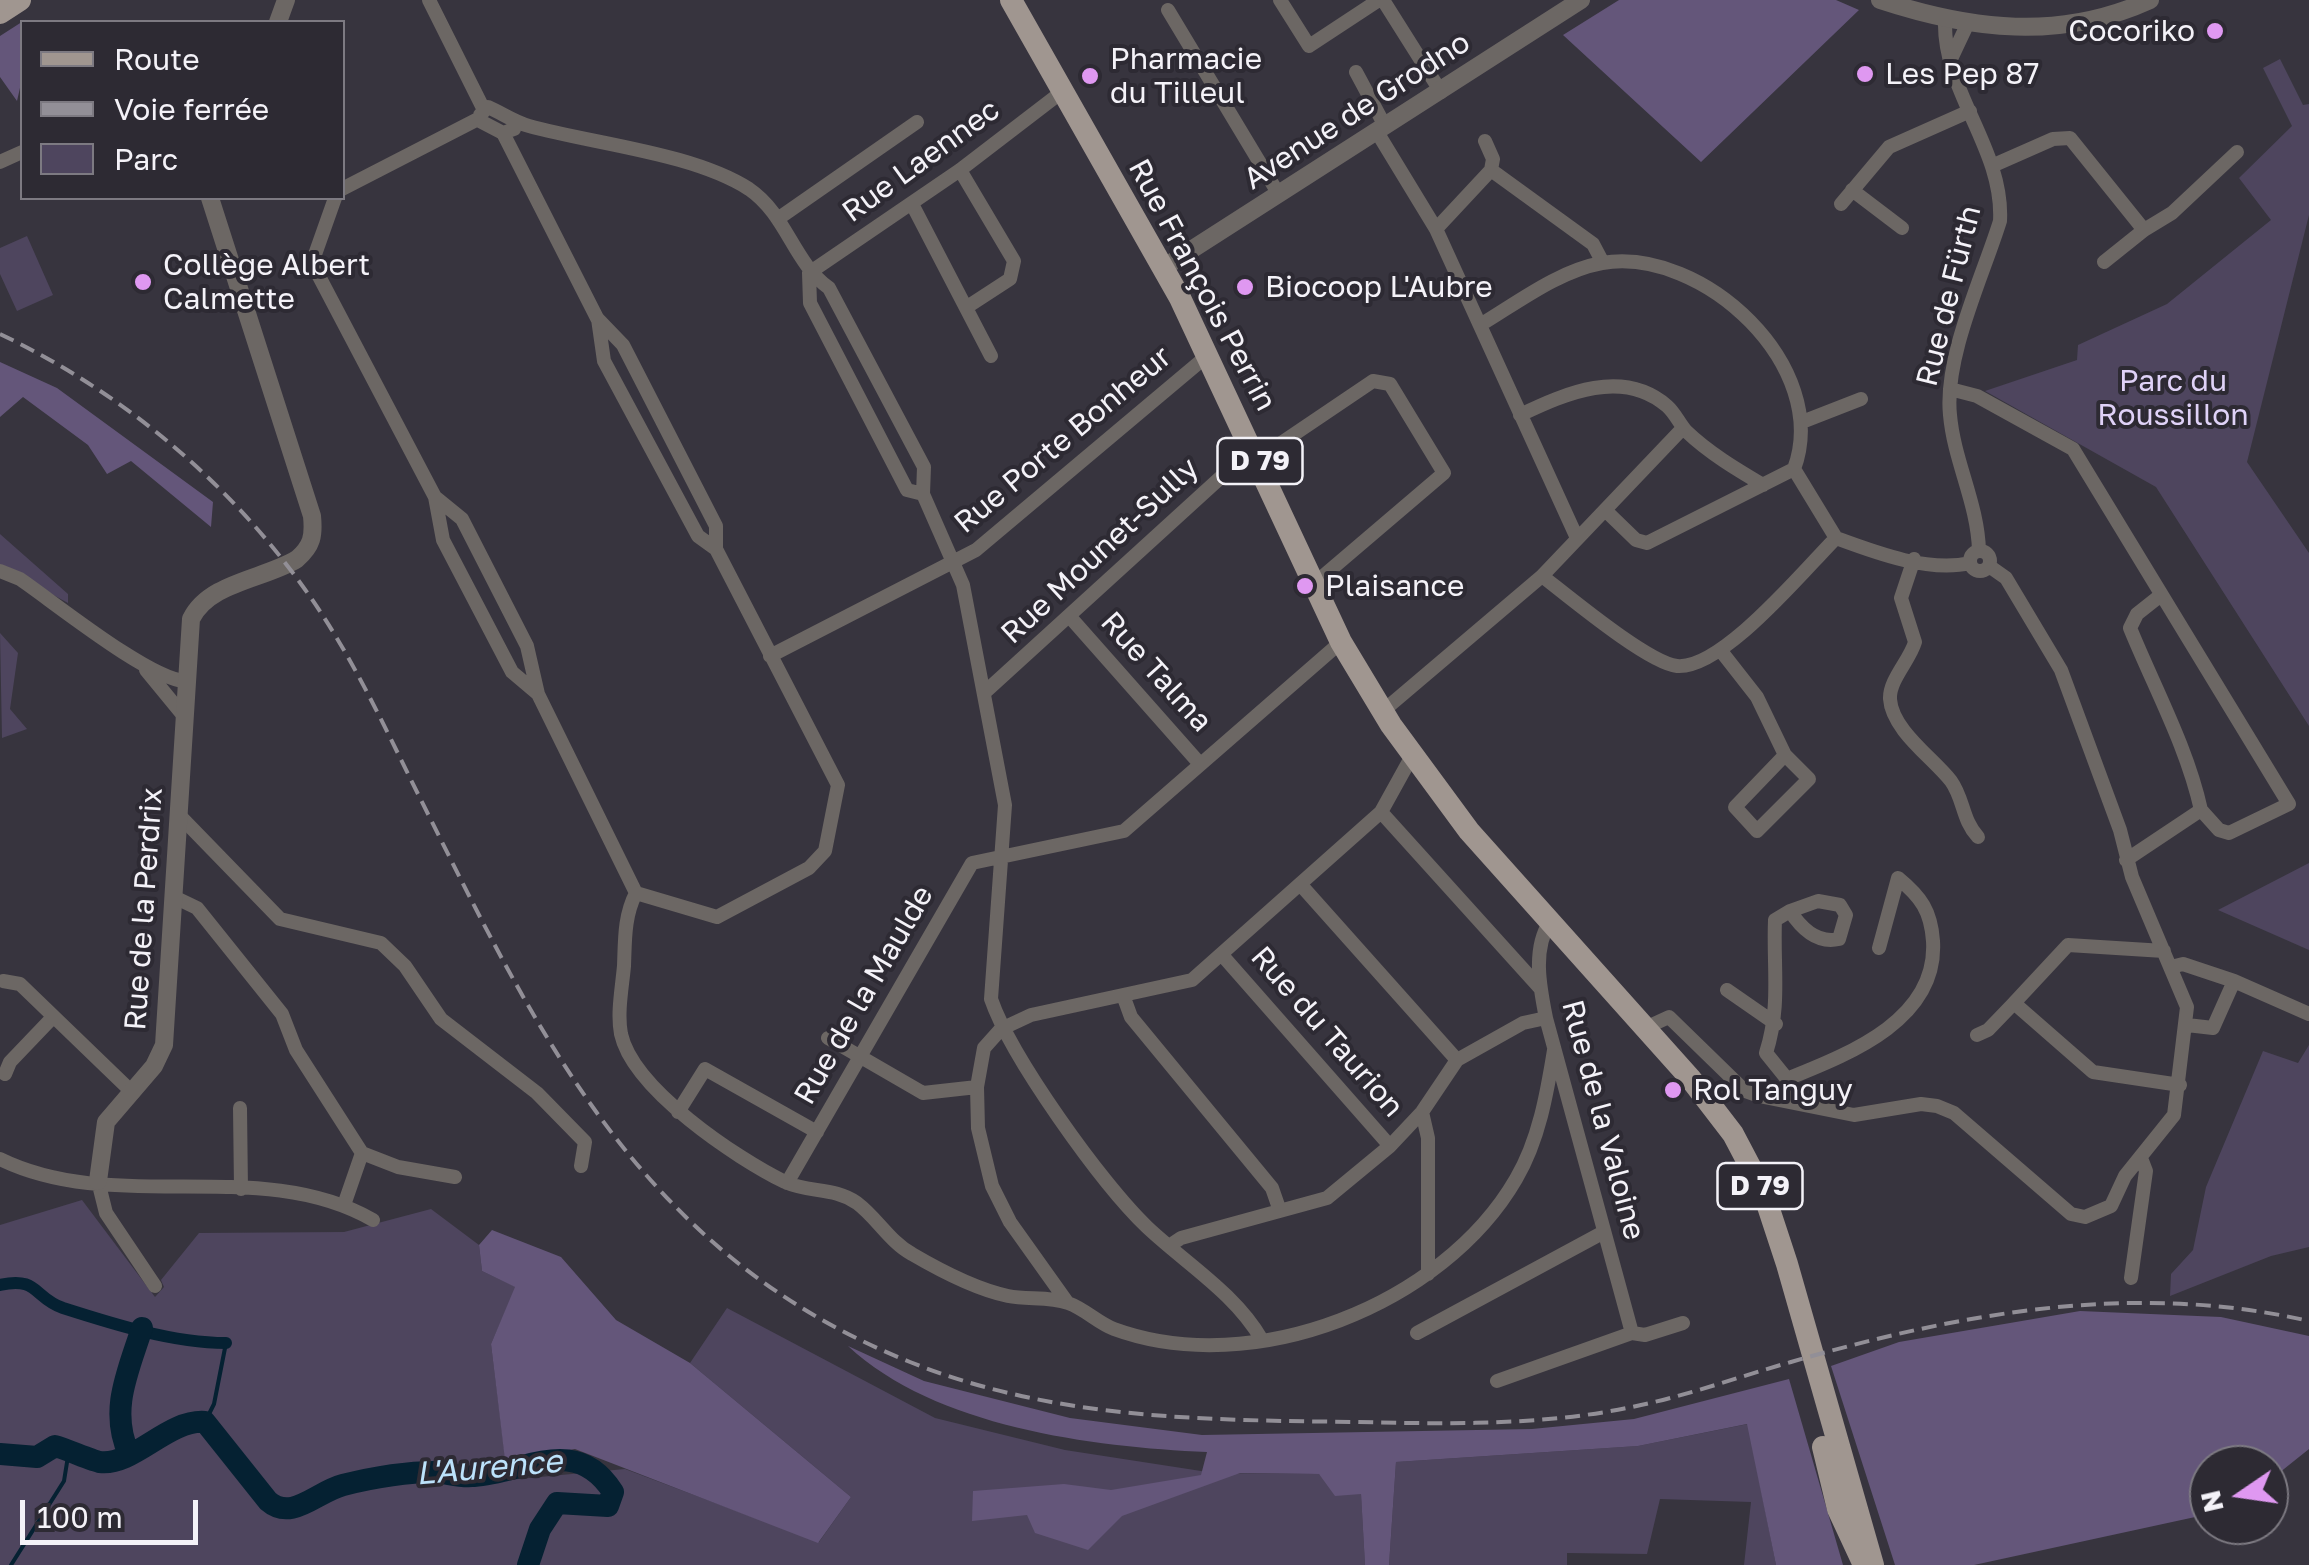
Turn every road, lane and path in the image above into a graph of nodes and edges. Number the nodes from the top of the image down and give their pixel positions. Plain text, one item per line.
1 (20, 0) edge
2 (429, 0) edge
3 (1010, 0) edge
4 (1280, 0) edge
5 (1381, 0) edge
6 (1580, 0) edge
7 (1880, 0) edge
8 (2150, 0) edge
9 (1168, 10) dead end
10 (0, 13) edge
11 (1945, 21) junction
12 (1967, 25) junction
13 (1950, 61) junction
14 (1356, 72) dead end
15 (1063, 92) junction
16 (1441, 92) junction
17 (484, 111) junction
18 (1970, 111) junction
19 (515, 122) junction
20 (917, 122) dead end
21 (1381, 129) junction
22 (503, 134) junction
23 (1484, 141) dead end
24 (2237, 152) dead end
25 (1994, 165) junction
26 (960, 170) junction
27 (1490, 170) junction
28 (345, 187) edge
29 (1852, 190) junction
30 (1278, 193) junction
31 (211, 200) edge
32 (333, 200) edge
33 (912, 204) junction
34 (1841, 204) dead end
35 (779, 218) junction
36 (1902, 228) dead end
37 (1436, 230) junction
38 (2144, 230) junction
39 (2104, 262) dead end
40 (1602, 263) junction
41 (1164, 268) junction
42 (809, 273) junction
43 (967, 308) junction
44 (598, 318) junction
45 (1480, 326) junction
46 (992, 356) dead end
47 (1208, 356) junction
48 (1950, 388) junction
49 (1862, 399) dead end
50 (1520, 414) junction
51 (1802, 422) junction
52 (1683, 428) junction
53 (1256, 453) junction
54 (1794, 469) junction
55 (1763, 485) junction
56 (923, 494) junction
57 (435, 497) junction
58 (1605, 510) junction
59 (1576, 538) junction
60 (1836, 538) junction
61 (716, 549) junction
62 (1974, 557) junction
63 (1914, 559) junction
64 (953, 566) junction
65 (0, 571) edge
66 (1542, 576) junction
67 (1315, 583) junction
68 (2162, 595) junction
69 (1070, 617) junction
70 (1342, 642) junction
71 (1722, 651) junction
72 (770, 656) junction
73 (142, 665) junction
74 (185, 681) junction
75 (984, 693) junction
76 (538, 694) junction
77 (1382, 711) junction
78 (183, 715) junction
79 (1785, 755) junction
80 (1412, 756) junction
81 (1200, 764) junction
82 (2201, 810) junction
83 (1381, 812) junction
84 (178, 813) junction
85 (1978, 837) dead end
86 (1003, 854) junction
87 (2126, 860) junction
88 (1300, 884) junction
89 (636, 893) junction
90 (174, 897) junction
91 (1790, 911) dead end
92 (1550, 922) junction
93 (1879, 948) dead end
94 (2164, 951) junction
95 (1222, 955) junction
96 (2172, 966) junction
97 (2234, 981) junction
98 (3, 982) dead end
99 (1540, 988) junction
100 (1727, 990) dead end
101 (1123, 995) junction
102 (2014, 1003) junction
103 (2309, 1014) edge
104 (53, 1017) junction
105 (1546, 1018) junction
106 (1776, 1024) junction
107 (2187, 1025) junction
108 (1645, 1028) junction
109 (1001, 1029) junction
110 (1977, 1035) dead end
111 (828, 1038) dead end
112 (1554, 1050) junction
113 (860, 1059) junction
114 (1457, 1060) junction
115 (5, 1074) dead end
116 (1788, 1079) junction
117 (2180, 1085) junction
118 (977, 1087) junction
119 (134, 1093) junction
120 (1796, 1102) junction
121 (240, 1108) dead end
122 (678, 1112) junction
123 (1422, 1112) junction
124 (817, 1132) junction
125 (1390, 1146) junction
126 (362, 1153) junction
127 (2140, 1158) junction
128 (0, 1159) edge
129 (581, 1166) dead end
130 (455, 1177) dead end
131 (98, 1181) junction
132 (787, 1183) junction
133 (241, 1189) junction
134 (344, 1206) junction
135 (1280, 1211) junction
136 (373, 1220) dead end
137 (1604, 1232) junction
138 (1169, 1246) junction
139 (1428, 1274) junction
140 (2131, 1278) dead end
141 (155, 1286) dead end
142 (1066, 1302) junction
143 (1684, 1323) dead end
144 (1417, 1333) dead end
145 (1632, 1333) junction
146 (1262, 1340) junction
147 (1808, 1364) junction
148 (1497, 1381) dead end
149 (1856, 1560) edge
150 (1874, 1565) edge

1 - 10 main road
2 - 17 street
3 - 15 main road, Rue François Perrin / D 79
4 - 5 street
5 - 16 street
6 - 16 street, Avenue de Grodno
7 - 11 street
8 - 12 street
9 - 30 street
11 - 12 street
11 - 13 street, Rue de Fürth
12 - 13 street
13 - 18 street, Rue de Fürth
14 - 21 street
15 - 26 street, Rue Laennec
15 - 41 main road, Rue François Perrin / D 79
16 - 21 street, Avenue de Grodno
17 - 19 street
17 - 22 street
17 - 28 street
18 - 25 street, Rue de Fürth
18 - 29 street
19 - 22 street
19 - 35 street
20 - 35 street
21 - 30 street, Avenue de Grodno
21 - 37 street
22 - 44 street
23 - 27 street
24 - 38 street
25 - 38 street
25 - 48 street, Rue de Fürth
26 - 33 street, Rue Laennec
26 - 43 street
27 - 37 street
27 - 40 street
29 - 34 street
29 - 36 street
30 - 41 street, Avenue de Grodno
31 - 74 street, Rue de la Perdrix
32 - 57 street
33 - 42 street, Rue Laennec
33 - 43 street
35 - 42 street
37 - 45 street
38 - 39 street
40 - 45 street
40 - 51 street
41 - 47 main road, Rue François Perrin / D 79
42 - 56 street
42 - 56 street
43 - 46 street
44 - 61 street
44 - 61 street
45 - 50 street
47 - 53 main road, Rue François Perrin / D 79
47 - 64 street, Rue Porte Bonheur
48 - 62 street, Rue de Fürth
48 - 68 street
49 - 51 street
50 - 52 street
50 - 59 street
51 - 54 street
52 - 55 street
52 - 58 street
53 - 67 main road, Rue François Perrin / D 79
53 - 67 street, Rue Mounet-Sully
53 - 69 street, Rue Mounet-Sully
54 - 55 street
54 - 60 street
55 - 58 street
56 - 64 street
57 - 76 street
57 - 76 street
58 - 59 street
59 - 66 street
60 - 63 street
60 - 71 street
61 - 72 street
62 - 63 street
62 - 87 street
63 - 85 street
64 - 72 street, Rue Porte Bonheur
64 - 75 street
65 - 73 street
66 - 71 street
66 - 77 street
67 - 70 main road, Rue François Perrin / D 79
68 - 82 street
68 - 82 street
69 - 75 street, Rue Mounet-Sully
69 - 81 street, Rue Talma
70 - 77 main road, Rue François Perrin / D 79
70 - 81 street
71 - 79 street
72 - 89 street
73 - 74 street
73 - 78 street
74 - 78 street, Rue de la Perdrix
75 - 86 street
76 - 89 street
77 - 80 main road, Rue François Perrin / D 79
78 - 84 street, Rue de la Perdrix
79 - 79 street
80 - 83 street
80 - 92 main road, Rue François Perrin / D 79
81 - 86 street
82 - 87 street
83 - 88 street
83 - 99 street
84 - 90 street, Rue de la Perdrix
84 - 129 street
86 - 109 street
86 - 113 street, Rue de la Maulde
87 - 94 street
88 - 95 street
88 - 114 street
89 - 122 street
90 - 119 street, Rue de la Perdrix
90 - 126 street
91 - 106 street
92 - 99 street, Rue de la Valoine
92 - 108 main road, Rue François Perrin / D 79
93 - 116 street
94 - 96 street
94 - 102 street
95 - 101 street
95 - 125 street, Rue du Taurion
96 - 97 street
96 - 107 street
97 - 103 street
97 - 107 street
98 - 104 street
99 - 105 street, Rue de la Valoine
100 - 106 street
101 - 109 street
101 - 135 street
102 - 110 street
102 - 117 street
104 - 115 street
104 - 119 street
105 - 112 street, Rue de la Valoine
105 - 114 street
106 - 116 street
107 - 117 street
108 - 120 street
108 - 147 main road, Rue François Perrin / D 79
109 - 118 street
109 - 138 street
111 - 113 street
112 - 137 street, Rue de la Valoine
112 - 139 street
113 - 118 street
113 - 124 street, Rue de la Maulde
114 - 123 street
116 - 120 street
117 - 127 street
118 - 142 street
119 - 131 street, Rue de la Perdrix
120 - 127 street
121 - 133 street
122 - 124 street
122 - 132 street
123 - 125 street
123 - 139 street
124 - 132 street, Rue de la Maulde
125 - 135 street
126 - 130 street
126 - 134 street
127 - 140 street
128 - 131 street
131 - 133 street
131 - 141 street, Rue de la Perdrix
132 - 142 street
133 - 134 street
134 - 136 street
135 - 138 street
137 - 144 street
137 - 145 street, Rue de la Valoine
138 - 146 street
139 - 146 street
142 - 146 street
143 - 145 street
145 - 148 street
147 - 149 main road, D 79
147 - 150 main road, D 79

